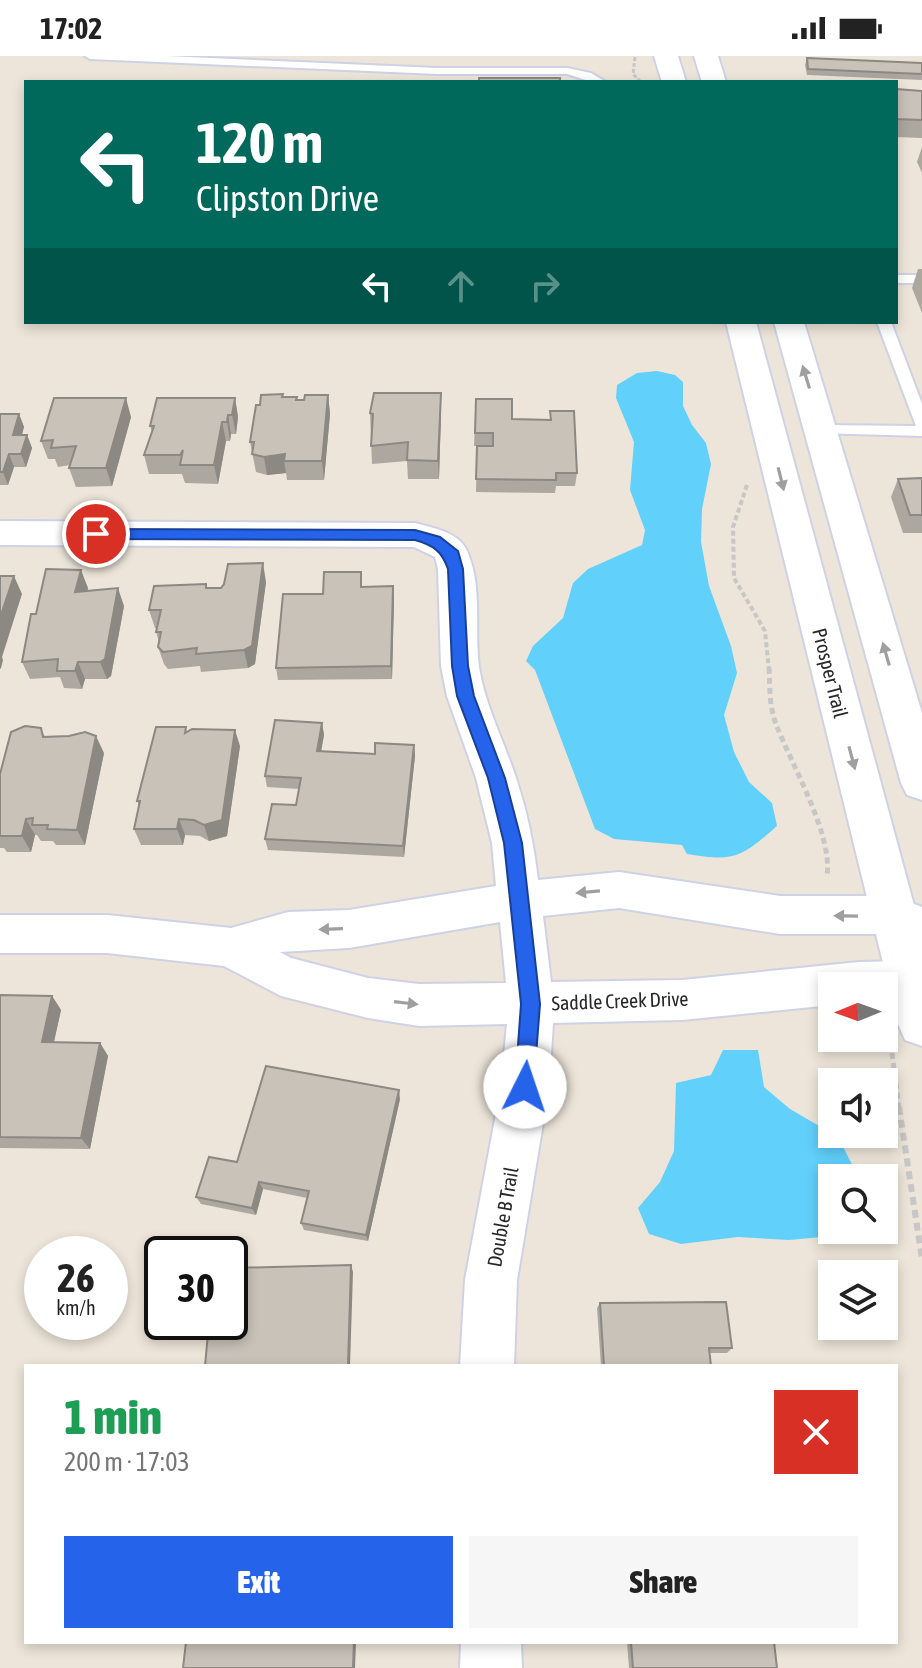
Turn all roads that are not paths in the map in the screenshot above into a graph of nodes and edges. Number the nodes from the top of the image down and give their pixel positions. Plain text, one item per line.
1 (90, 56) edge
2 (666, 56) edge
3 (706, 56) edge
4 (437, 77) edge
5 (596, 80) edge
6 (673, 80) edge
7 (713, 80) edge
8 (898, 279) edge
9 (922, 279) edge
10 (742, 324) edge
11 (790, 324) edge
12 (885, 324) edge
13 (916, 390) edge
14 (922, 424) edge
15 (769, 430) junction
16 (822, 430) junction
17 (922, 431) edge
18 (0, 533) edge
19 (922, 783) edge
20 (521, 900) junction
21 (908, 920) edge
22 (0, 934) edge
23 (231, 947) junction
24 (916, 977) edge
25 (531, 1004) junction
26 (922, 1024) edge
27 (487, 1364) edge
28 (491, 1644) edge
29 (491, 1668) edge

1 - 4 lane
2 - 6 main road
3 - 7 main road
4 - 5 lane
8 - 9 lane
10 - 15 main road, Prosper Trail
16 -> 11 main road
12 - 13 lane
13 - 14 lane
15 - 16 main road
15 -> 21 main road, Prosper Trail
16 - 17 lane
19 -> 16 main road
18 - 20 street, Double B Trail
21 -> 20 street, Saddle Creek Drive
20 -> 23 street, Saddle Creek Drive
20 - 25 street, Double B Trail
21 - 24 main road, Prosper Trail
22 - 23 street, Saddle Creek Drive
23 -> 25 street, Saddle Creek Drive
24 - 25 street, Saddle Creek Drive
24 - 26 main road, Prosper Trail
25 - 27 street, Double B Trail
28 - 29 street

